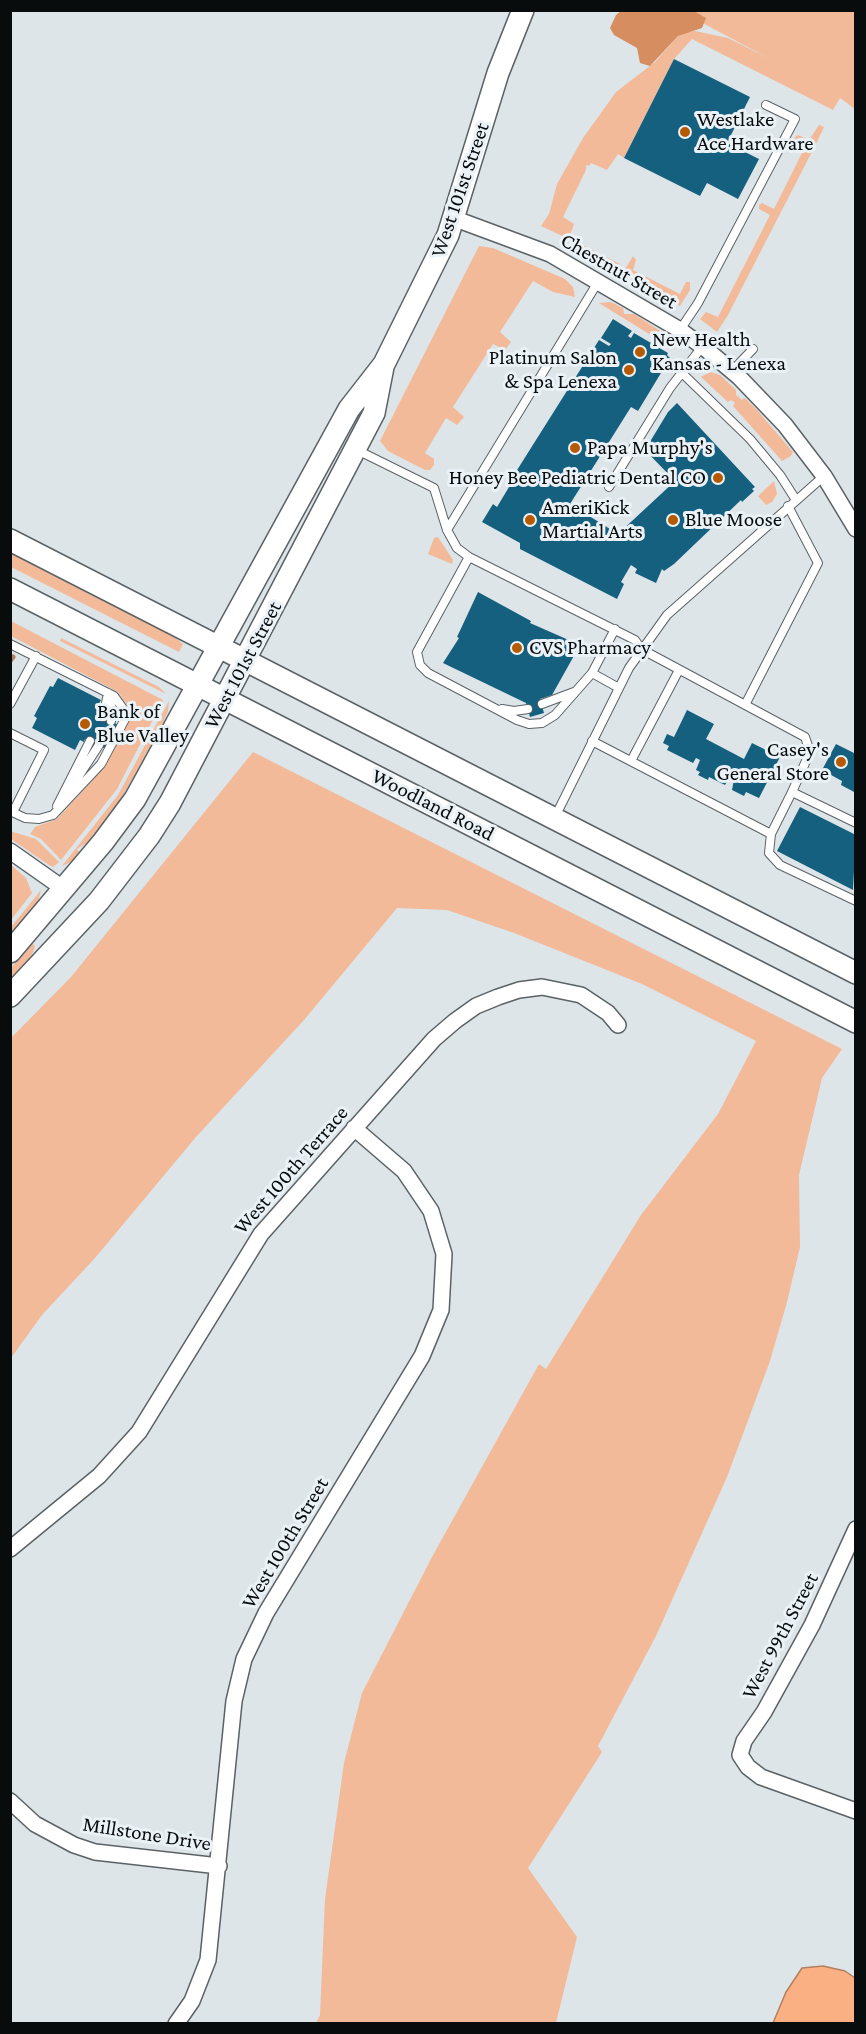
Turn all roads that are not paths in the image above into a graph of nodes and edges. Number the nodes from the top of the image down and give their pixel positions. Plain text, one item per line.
1 (523, 10) edge
2 (766, 105) dead end
3 (453, 218) junction
4 (598, 282) junction
5 (680, 330) junction
6 (702, 347) junction
7 (753, 349) dead end
8 (384, 364) junction
9 (732, 371) junction
10 (682, 373) junction
11 (355, 449) junction
12 (824, 476) junction
13 (609, 487) dead end
14 (796, 500) junction
15 (788, 506) junction
16 (855, 529) edge
17 (447, 530) junction
18 (10, 540) edge
19 (468, 557) junction
20 (10, 589) edge
21 (615, 629) junction
22 (10, 644) edge
23 (219, 646) junction
24 (641, 649) junction
25 (36, 656) junction
26 (246, 661) junction
27 (679, 670) junction
28 (592, 673) junction
29 (198, 684) junction
30 (619, 688) junction
31 (578, 690) junction
32 (108, 693) junction
33 (226, 699) junction
34 (10, 704) edge
35 (542, 704) dead end
36 (745, 705) junction
37 (494, 708) junction
38 (528, 709) dead end
39 (103, 717) dead end
40 (111, 721) dead end
41 (10, 733) edge
42 (90, 741) dead end
43 (591, 741) junction
44 (99, 746) dead end
45 (631, 762) junction
46 (792, 792) junction
47 (12, 811) edge
48 (52, 815) junction
49 (554, 819) junction
50 (855, 823) edge
51 (771, 834) junction
52 (10, 851) edge
53 (64, 888) junction
54 (855, 901) edge
55 (10, 952) edge
56 (855, 973) edge
57 (10, 996) edge
58 (855, 1023) edge
59 (618, 1025) dead end
60 (354, 1128) junction
61 (855, 1529) edge
62 (10, 1549) edge
63 (10, 1801) edge
64 (855, 1810) edge
65 (219, 1866) junction
66 (176, 2024) edge

1 - 3 main road, West 101st Street
2 - 5 lane
3 - 4 street, Chestnut Street
3 - 8 main road, West 101st Street
4 - 5 street, Chestnut Street
4 - 17 lane
5 - 6 street, Chestnut Street
6 - 9 street, Chestnut Street
6 - 10 lane
7 - 9 lane
8 - 11 main road, West 101st Street
8 - 23 main road, West 101st Street
9 - 12 street, Chestnut Street
10 - 13 lane
10 - 14 lane
11 - 17 lane
11 - 26 main road, West 101st Street
12 - 14 lane
12 - 16 street, Chestnut Street
14 - 15 lane
15 - 24 lane
15 - 36 lane
17 - 19 lane
18 - 23 main road, Woodland Road
19 - 21 lane
19 - 37 lane
20 - 29 main road, Woodland Road
21 - 24 lane
21 - 28 lane
22 - 25 lane
23 - 26 main road, Woodland Road
23 - 29 main road, West 101st Street
24 - 27 lane
24 - 30 lane
25 - 32 lane
25 - 34 lane
26 - 33 main road, West 101st Street
26 - 49 main road, Woodland Road
27 - 36 lane
27 - 45 lane
28 - 30 lane
28 - 31 lane
29 - 33 main road, Woodland Road
29 - 53 main road, West 101st Street
30 - 43 lane
31 - 35 lane
31 - 37 lane
32 - 39 lane
32 - 40 lane
32 - 48 lane
33 - 57 main road, West 101st Street
33 - 58 main road, Woodland Road
36 - 46 lane
37 - 38 lane
41 - 47 lane
42 - 48 lane
43 - 45 lane
43 - 49 lane
44 - 48 lane
45 - 51 lane
46 - 50 lane
46 - 51 lane
47 - 48 lane
49 - 56 main road, Woodland Road
51 - 54 lane
52 - 53 street
53 - 55 main road, West 101st Street
59 - 60 street, West 100th Terrace
60 - 62 street, West 100th Terrace
60 - 65 street, West 100th Street
61 - 64 street, West 99th Street
63 - 65 street, Millstone Drive
65 - 66 street, West 100th Street

